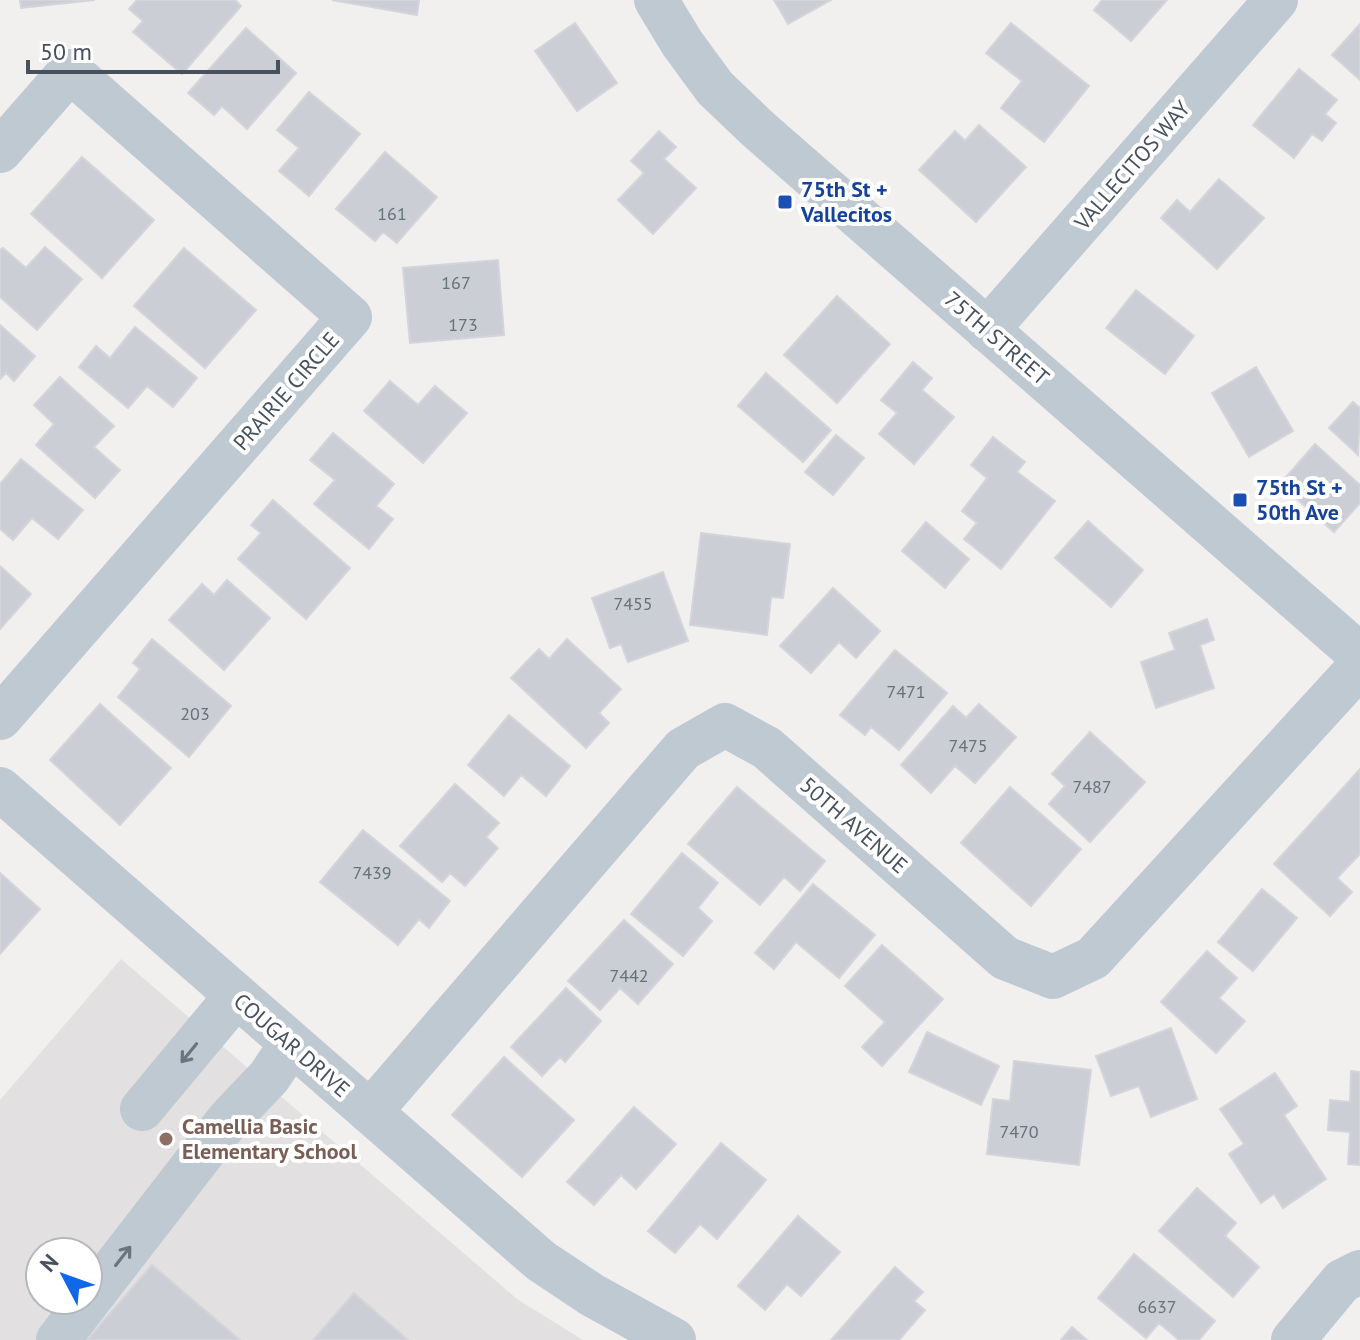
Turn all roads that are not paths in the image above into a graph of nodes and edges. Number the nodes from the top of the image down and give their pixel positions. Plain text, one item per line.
1 (656, 0) edge
2 (1276, 0) edge
3 (0, 151) edge
4 (987, 330) junction
5 (1360, 655) edge
6 (1360, 666) edge
7 (0, 718) edge
8 (0, 789) edge
9 (236, 996) junction
10 (291, 1044) junction
11 (142, 1109) dead end
12 (370, 1112) junction
13 (1360, 1272) edge
14 (58, 1340) edge
15 (674, 1340) edge
16 (1293, 1340) edge

1 - 4 street, 75TH STREET
2 - 4 street, VALLECITOS WAY
3 - 7 street, PRAIRIE CIRCLE
4 - 5 street, 75TH STREET
6 - 12 street, 50TH AVENUE
8 - 9 street, COUGAR DRIVE
9 - 10 street, COUGAR DRIVE
9 -> 11 street
10 - 12 street, COUGAR DRIVE
14 -> 10 street
12 - 15 street, COUGAR DRIVE
13 - 16 street

